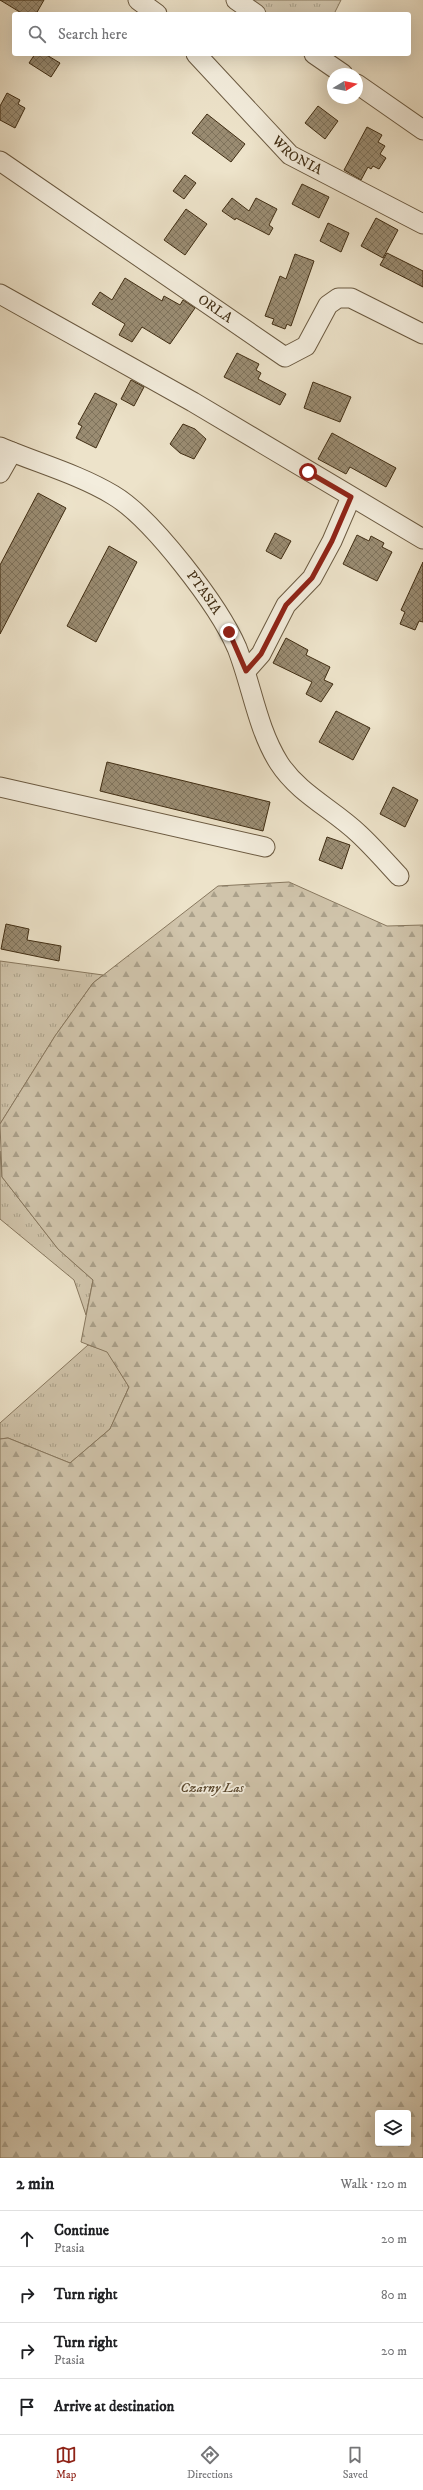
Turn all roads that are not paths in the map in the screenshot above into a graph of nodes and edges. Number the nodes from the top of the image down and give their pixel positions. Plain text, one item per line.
1 (138, 0) edge
2 (236, 0) edge
3 (154, 12) edge
4 (253, 12) edge
5 (198, 56) edge
6 (317, 56) edge
7 (334, 68) edge
8 (363, 88) edge
9 (423, 130) edge
10 (0, 161) edge
11 (423, 224) edge
12 (0, 294) edge
13 (423, 334) edge
14 (6, 449) edge
15 (0, 473) edge
16 (351, 497) junction
17 (423, 539) edge
18 (246, 671) junction
19 (0, 787) edge
20 (265, 847) dead end
21 (399, 876) dead end

1 - 3 street
2 - 4 street
5 - 11 street, WRONIA
6 - 7 street
8 - 9 street
10 - 13 street, ORLA
12 - 16 street
14 - 15 street
14 - 18 street, PTASIA
16 - 17 street
16 - 18 street
18 - 21 street, PTASIA
19 - 20 street

